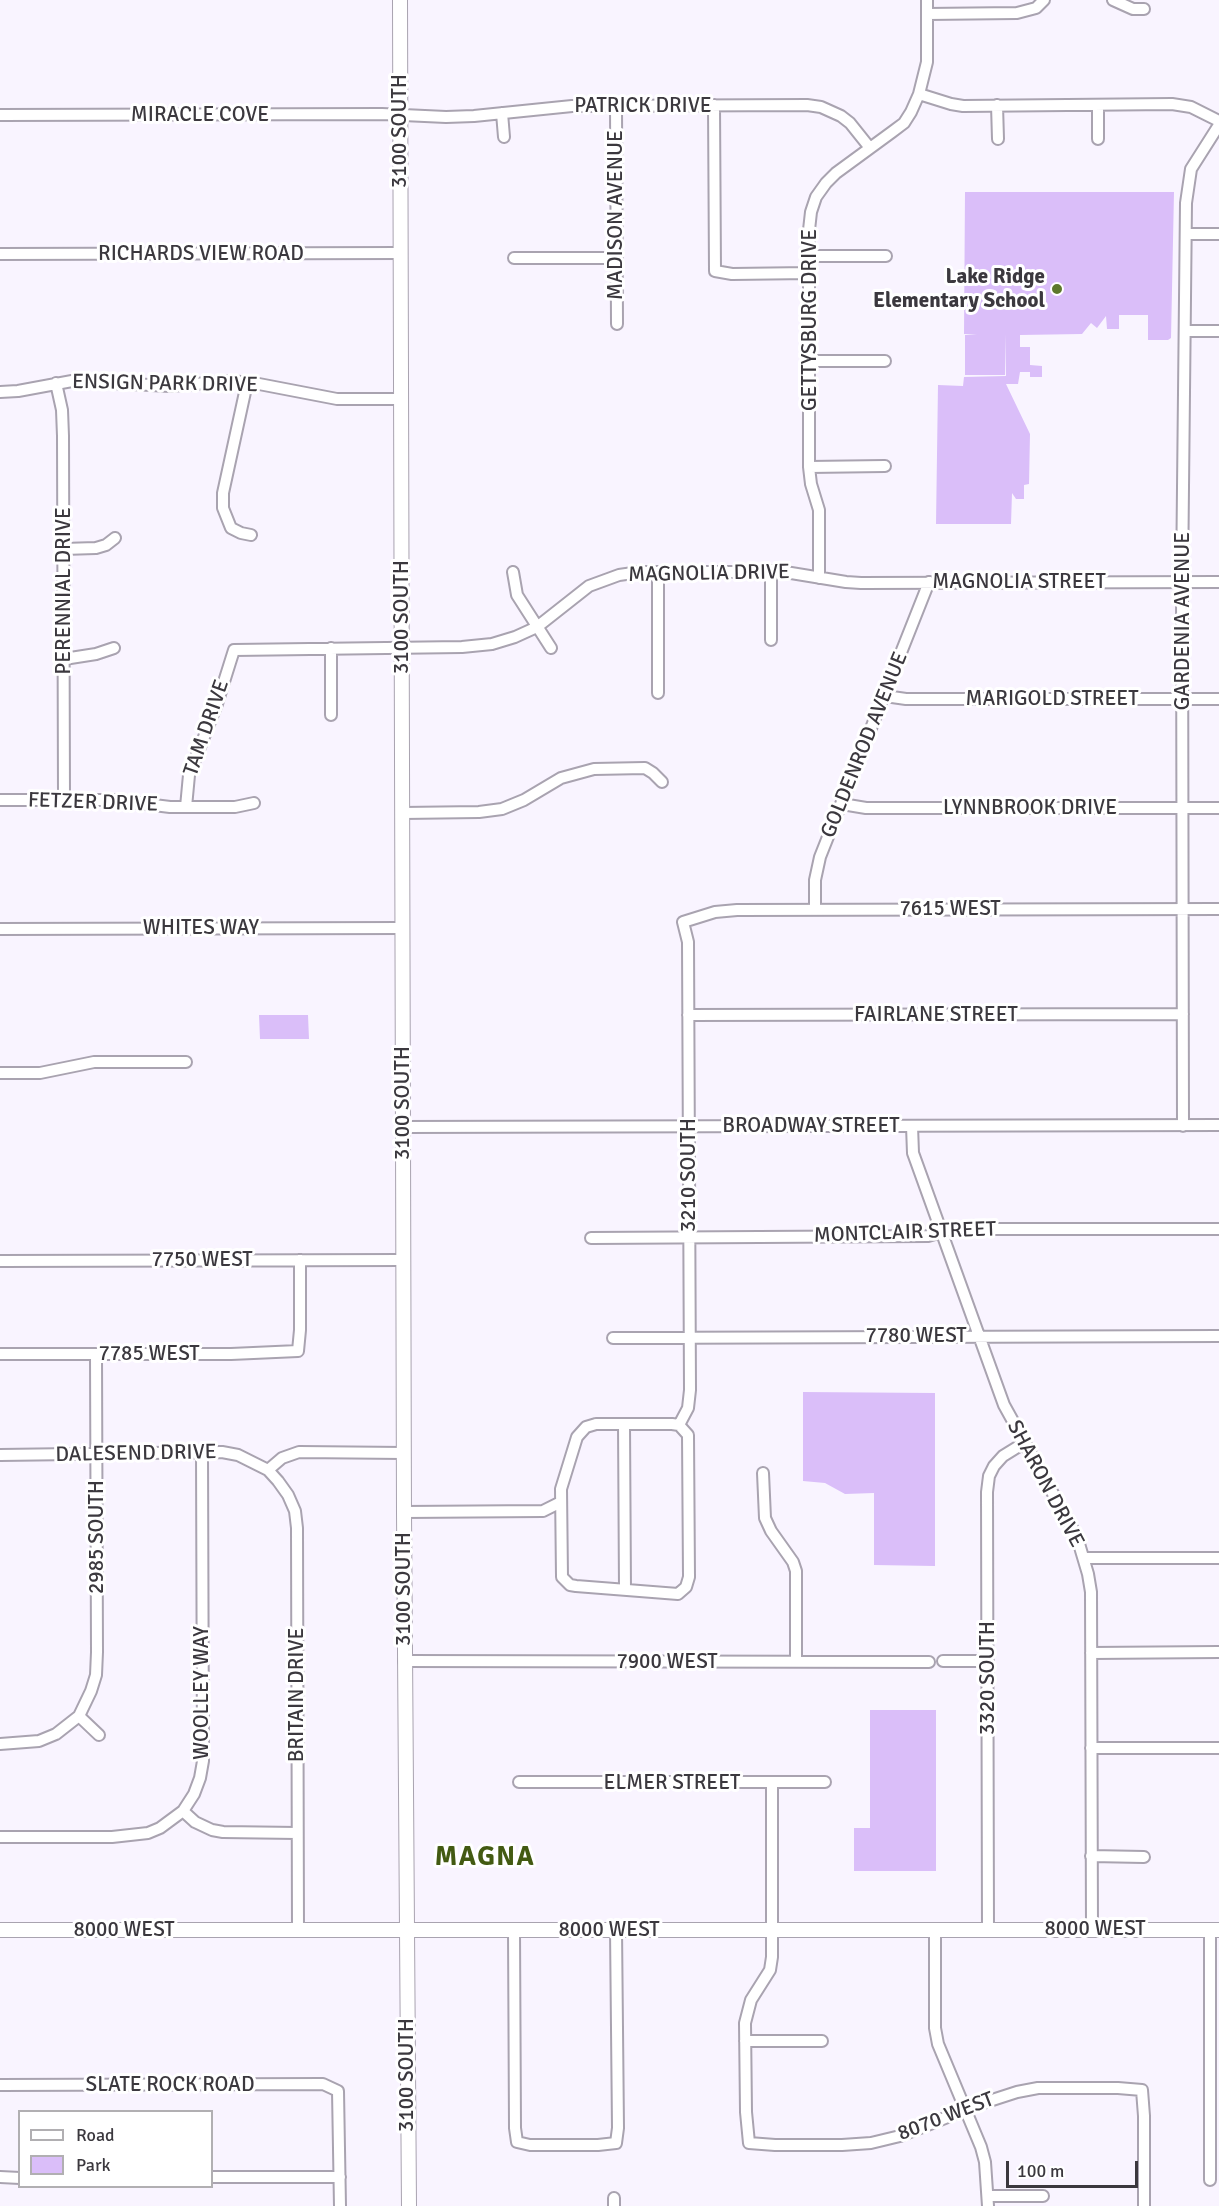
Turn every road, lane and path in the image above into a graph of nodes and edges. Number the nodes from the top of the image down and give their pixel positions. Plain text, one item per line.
1 (400, 0) edge
2 (927, 0) edge
3 (1044, 0) edge
4 (1113, 0) edge
5 (1144, 9) dead end
6 (927, 14) junction
7 (919, 94) junction
8 (714, 105) junction
9 (997, 105) junction
10 (1098, 105) junction
11 (616, 106) junction
12 (502, 113) junction
13 (0, 115) edge
14 (400, 115) junction
15 (1219, 123) edge
16 (504, 137) dead end
17 (998, 139) dead end
18 (1098, 139) dead end
19 (870, 148) junction
20 (1186, 234) junction
21 (1219, 234) edge
22 (401, 253) junction
23 (0, 254) edge
24 (809, 256) junction
25 (886, 256) dead end
26 (514, 258) dead end
27 (616, 258) junction
28 (809, 273) junction
29 (616, 324) dead end
30 (1219, 331) edge
31 (1185, 332) junction
32 (809, 361) junction
33 (885, 361) dead end
34 (56, 383) junction
35 (247, 383) junction
36 (0, 392) edge
37 (401, 399) junction
38 (885, 466) dead end
39 (809, 467) junction
40 (251, 535) dead end
41 (115, 538) dead end
42 (63, 549) junction
43 (771, 571) junction
44 (513, 572) dead end
45 (658, 572) junction
46 (819, 578) junction
47 (929, 582) junction
48 (1182, 582) junction
49 (1219, 582) edge
50 (537, 627) junction
51 (771, 640) dead end
52 (402, 647) junction
53 (114, 648) dead end
54 (331, 648) junction
55 (551, 648) dead end
56 (234, 650) joint
57 (64, 659) junction
58 (658, 693) dead end
59 (885, 696) junction
60 (1183, 699) junction
61 (1219, 699) edge
62 (331, 715) dead end
63 (662, 782) dead end
64 (0, 800) edge
65 (64, 800) junction
66 (254, 803) dead end
67 (842, 804) junction
68 (186, 807) junction
69 (1183, 808) junction
70 (1219, 808) edge
71 (403, 813) junction
72 (1182, 909) junction
73 (1219, 909) edge
74 (815, 910) junction
75 (684, 922) joint
76 (403, 928) junction
77 (0, 929) edge
78 (1183, 1014) junction
79 (688, 1015) junction
80 (186, 1062) dead end
81 (0, 1073) edge
82 (1219, 1125) edge
83 (912, 1126) junction
84 (1183, 1126) junction
85 (403, 1127) junction
86 (689, 1127) junction
87 (1219, 1229) edge
88 (941, 1233) junction
89 (690, 1237) junction
90 (591, 1238) dead end
91 (300, 1260) junction
92 (403, 1260) junction
93 (0, 1261) edge
94 (978, 1336) junction
95 (1219, 1336) edge
96 (613, 1338) dead end
97 (690, 1338) junction
98 (0, 1354) edge
99 (96, 1354) junction
100 (624, 1424) junction
101 (682, 1427) junction
102 (1024, 1443) junction
103 (202, 1452) junction
104 (404, 1453) junction
105 (0, 1455) edge
106 (97, 1455) junction
107 (268, 1470) junction
108 (763, 1473) dead end
109 (561, 1502) junction
110 (404, 1512) junction
111 (543, 1512) junction
112 (560, 1524) junction
113 (1084, 1558) junction
114 (1219, 1558) edge
115 (625, 1590) junction
116 (1091, 1653) junction
117 (1219, 1653) edge
118 (404, 1661) junction
119 (796, 1661) junction
120 (943, 1661) dead end
121 (988, 1661) junction
122 (929, 1662) dead end
123 (79, 1716) junction
124 (99, 1735) dead end
125 (0, 1744) edge
126 (1091, 1748) junction
127 (1219, 1748) edge
128 (519, 1782) dead end
129 (825, 1782) dead end
130 (772, 1783) junction
131 (183, 1811) junction
132 (297, 1833) junction
133 (0, 1837) edge
134 (1091, 1856) junction
135 (1144, 1857) dead end
136 (298, 1929) junction
137 (616, 1929) junction
138 (772, 1929) junction
139 (935, 1929) junction
140 (988, 1929) junction
141 (1092, 1929) junction
142 (0, 1930) edge
143 (406, 1930) junction
144 (514, 1930) junction
145 (1215, 1930) edge
146 (745, 2041) junction
147 (822, 2041) dead end
148 (0, 2085) edge
149 (965, 2110) junction
150 (0, 2177) edge
151 (340, 2177) junction
152 (18, 2178) edge
153 (213, 2178) edge
154 (1210, 2180) dead end
155 (1043, 2196) dead end
156 (988, 2201) edge
157 (340, 2206) edge
158 (409, 2206) edge
159 (1144, 2206) edge

1 - 14 street, 3100 SOUTH
2 - 6 street, GETTYSBURG DRIVE
3 - 6 street
4 - 5 street
6 - 7 street, GETTYSBURG DRIVE
7 - 9 street
7 - 19 street, GETTYSBURG DRIVE
8 - 11 street, PATRICK DRIVE
8 - 19 street, PATRICK DRIVE
8 - 28 street
9 - 10 street
9 - 17 street
10 - 15 street
10 - 18 street
11 - 12 street, PATRICK DRIVE
11 - 27 street, MADISON AVENUE
12 - 14 street, PATRICK DRIVE
12 - 16 street
13 - 14 street, MIRACLE COVE
14 - 22 street, 3100 SOUTH
15 - 20 street, GARDENIA AVENUE
19 - 24 street, GETTYSBURG DRIVE
20 - 21 street
20 - 31 street, GARDENIA AVENUE
22 - 23 street, RICHARDS VIEW ROAD
22 - 37 street, 3100 SOUTH
24 - 25 street
24 - 28 street, GETTYSBURG DRIVE
26 - 27 street
27 - 29 street, MADISON AVENUE
28 - 32 street, GETTYSBURG DRIVE
30 - 31 street
31 - 48 street, GARDENIA AVENUE
32 - 33 street
32 - 39 street, GETTYSBURG DRIVE
34 - 35 street, ENSIGN PARK DRIVE
34 - 36 street, ENSIGN PARK DRIVE
34 - 42 street, PERENNIAL DRIVE
35 - 37 street, ENSIGN PARK DRIVE
35 - 40 street
37 - 52 street, 3100 SOUTH
38 - 39 street
39 - 46 street, GETTYSBURG DRIVE
41 - 42 street
42 - 57 street, PERENNIAL DRIVE
43 - 45 street, MAGNOLIA DRIVE
43 - 46 street, MAGNOLIA DRIVE
43 - 51 street
44 - 50 street
45 - 50 street, MAGNOLIA DRIVE
45 - 58 street
46 - 47 street, MAGNOLIA STREET
47 - 48 street, MAGNOLIA STREET
47 - 59 street, GOLDENROD AVENUE
48 - 49 street, MAGNOLIA STREET
48 - 60 street, GARDENIA AVENUE
50 - 52 street, MAGNOLIA DRIVE
50 - 55 street
52 - 54 street, MAGNOLIA DRIVE
52 - 71 street, 3100 SOUTH
53 - 57 street
54 - 56 street, MAGNOLIA DRIVE
54 - 62 street
56 - 68 street, TAM DRIVE
57 - 65 street, PERENNIAL DRIVE
59 - 60 street, MARIGOLD STREET
59 - 67 street, GOLDENROD AVENUE
60 - 61 street, MARIGOLD STREET
60 - 69 street, GARDENIA AVENUE
63 - 71 street
64 - 65 street, FETZER DRIVE
65 - 68 street, FETZER DRIVE
66 - 68 street, FETZER DRIVE
67 - 69 street, LYNNBROOK DRIVE
67 - 74 street, GOLDENROD AVENUE
69 - 70 street, LYNNBROOK DRIVE
69 - 72 street, GARDENIA AVENUE
71 - 76 street, 3100 SOUTH
72 - 73 street, 7615 WEST
72 - 74 street, 7615 WEST
72 - 78 street, GARDENIA AVENUE
74 - 75 street, 7615 WEST
75 - 79 street, 3210 SOUTH
76 - 77 street, WHITES WAY
76 - 85 street, 3100 SOUTH
78 - 79 street, FAIRLANE STREET
78 - 84 street, GARDENIA AVENUE
79 - 86 street, 3210 SOUTH
80 - 81 street
82 - 84 street, BROADWAY STREET
83 - 84 street, BROADWAY STREET
83 - 86 street, BROADWAY STREET
83 - 88 street, SHARON DRIVE
85 - 86 street, BROADWAY STREET
85 - 92 street, 3100 SOUTH
86 - 89 street, 3210 SOUTH
87 - 88 street, MONTCLAIR STREET
88 - 89 street, MONTCLAIR STREET
88 - 94 street, SHARON DRIVE
89 - 90 street, MONTCLAIR STREET
89 - 97 street, 3210 SOUTH
91 - 92 street, 7750 WEST
91 - 93 street, 7750 WEST
91 - 99 street, 7785 WEST
92 - 104 street, 3100 SOUTH
94 - 95 street, 7780 WEST
94 - 97 street, 7780 WEST
94 - 102 street, SHARON DRIVE
96 - 97 street, 7780 WEST
97 - 101 street, 3210 SOUTH
98 - 99 street, 7785 WEST
99 - 106 street, 2985 SOUTH
100 - 101 street
100 - 109 street
100 - 115 street
101 - 115 street
102 - 113 street, SHARON DRIVE
102 - 121 street, 3320 SOUTH
103 - 106 street, DALESEND DRIVE
103 - 107 street, DALESEND DRIVE
103 - 131 street, WOOLLEY WAY
104 - 107 street
104 - 110 street, 3100 SOUTH
105 - 106 street, DALESEND DRIVE
106 - 123 street, 2985 SOUTH
107 - 132 street, BRITAIN DRIVE
108 - 119 street
109 - 111 street
109 - 112 street
110 - 111 street
110 - 118 street, 3100 SOUTH
111 - 112 street
112 - 115 street
113 - 114 street
113 - 116 street, SHARON DRIVE
116 - 117 street
116 - 126 street, SHARON DRIVE
118 - 119 street, 7900 WEST
118 - 143 street, 3100 SOUTH
119 - 122 street, 7900 WEST
120 - 121 street
121 - 140 street, 3320 SOUTH
123 - 124 street
123 - 125 street
126 - 127 street
126 - 134 street, SHARON DRIVE
128 - 130 street, ELMER STREET
129 - 130 street, ELMER STREET
130 - 138 street
131 - 132 street
131 - 133 street, WOOLLEY WAY
132 - 136 street, BRITAIN DRIVE
134 - 135 street
134 - 141 street, SHARON DRIVE
136 - 142 street, 8000 WEST
136 - 143 street, 8000 WEST
137 - 138 street, 8000 WEST
137 - 144 street, 8000 WEST
137 - 144 street
138 - 139 street, 8000 WEST
138 - 146 street
139 - 140 street, 8000 WEST
139 - 149 street
140 - 141 street, 8000 WEST
141 - 145 street, 8000 WEST
143 - 144 street, 8000 WEST
143 - 158 street, 3100 SOUTH
145 - 154 street
146 - 147 street
146 - 149 street, 8070 WEST
148 - 151 street, SLATE ROCK ROAD
149 - 156 street
149 - 159 street, 8070 WEST
150 - 152 street
151 - 153 street
151 - 157 street
155 - 156 street

